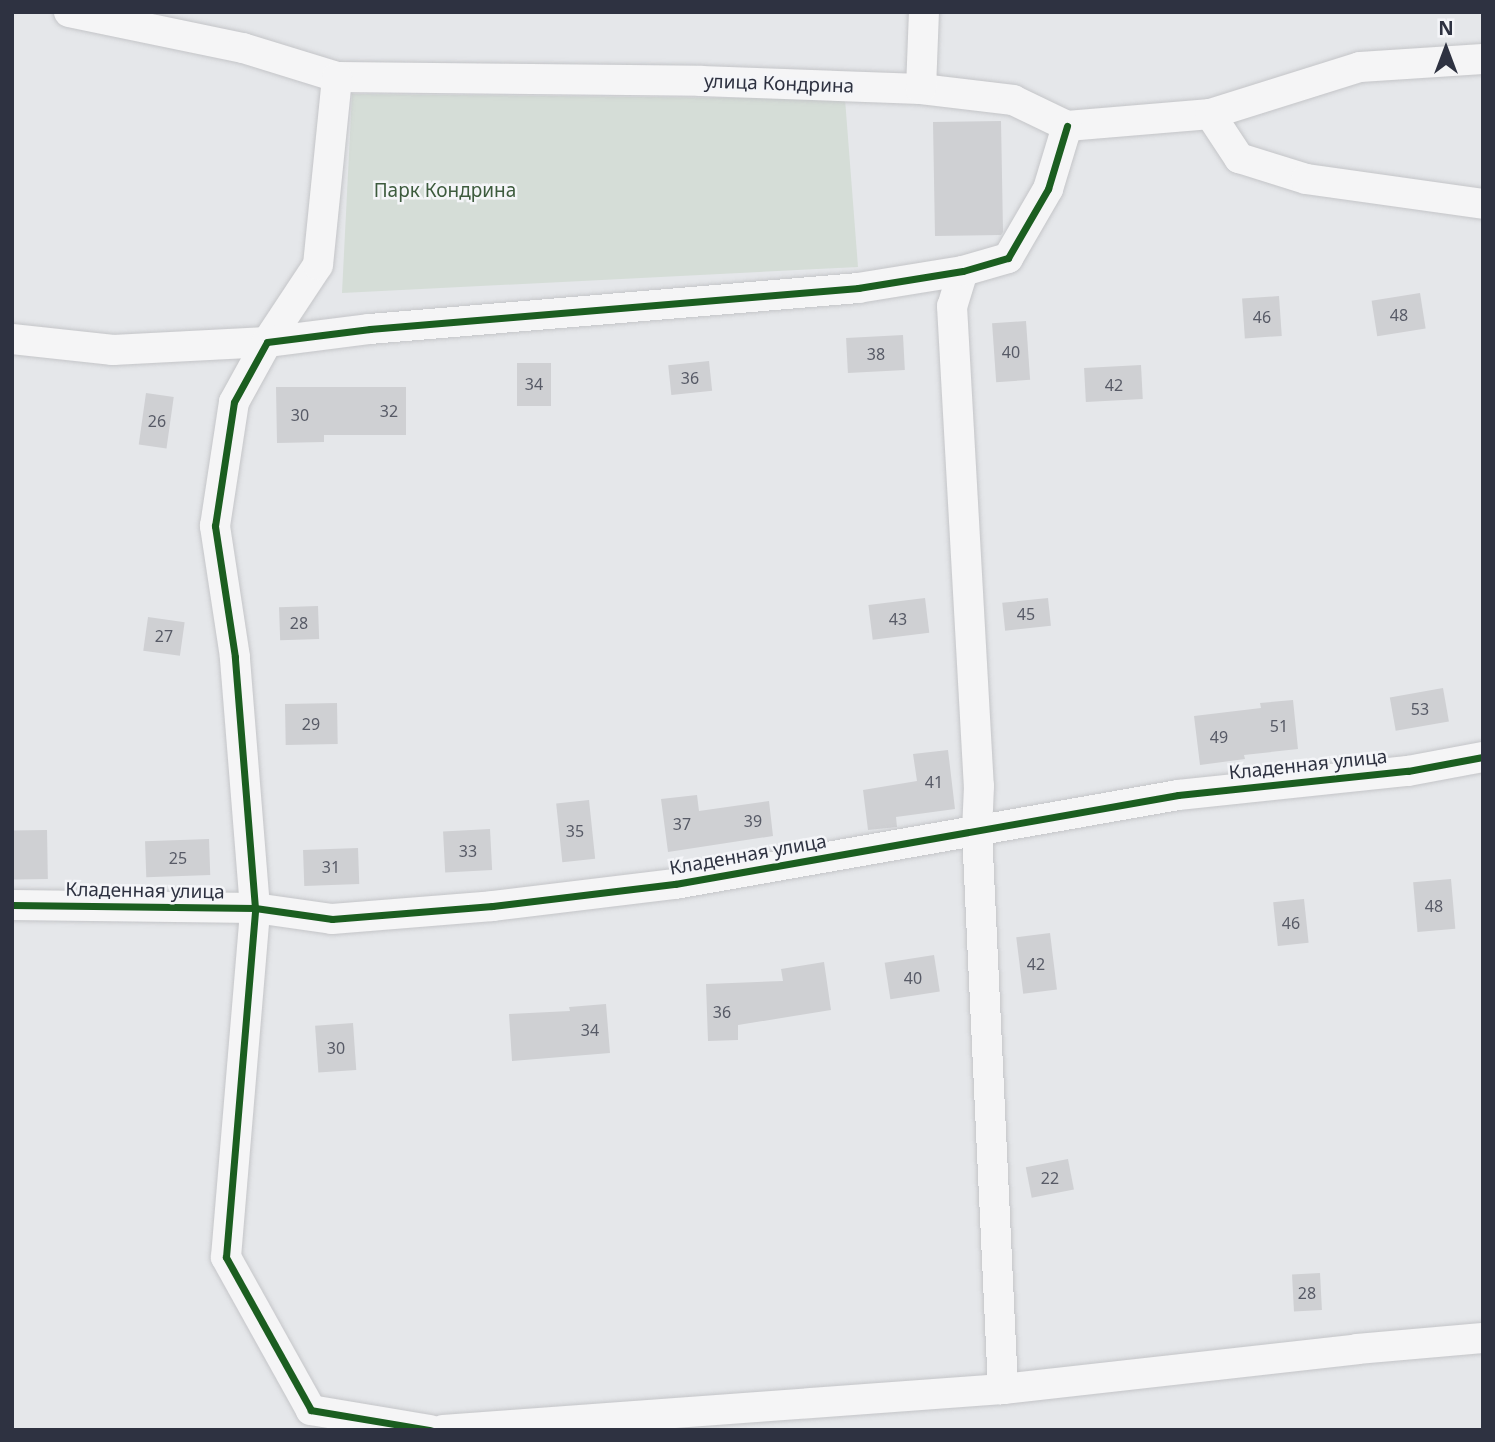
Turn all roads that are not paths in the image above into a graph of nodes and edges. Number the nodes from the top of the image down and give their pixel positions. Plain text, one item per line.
1 (69, 12) edge
2 (924, 12) edge
3 (1483, 59) edge
4 (337, 77) junction
5 (921, 89) junction
6 (1210, 114) junction
7 (1067, 126) junction
8 (1483, 204) edge
9 (963, 271) junction
10 (12, 339) edge
11 (267, 342) junction
12 (1483, 757) edge
13 (977, 831) junction
14 (12, 905) edge
15 (255, 908) junction
16 (1483, 1338) edge
17 (1003, 1390) junction
18 (430, 1430) edge
19 (443, 1430) edge

1 - 4 street, улица Кондрина
2 - 5 street
3 - 6 street
4 - 5 street, улица Кондрина
4 - 11 street
5 - 7 street, улица Кондрина
6 - 7 street
6 - 8 street
7 - 9 street
9 - 11 street
9 - 13 street
10 - 11 street
11 - 15 street
12 - 13 street, Кладенная улица
13 - 15 street, Кладенная улица
13 - 17 street
14 - 15 street, Кладенная улица
15 - 18 street
16 - 17 street
17 - 19 street

